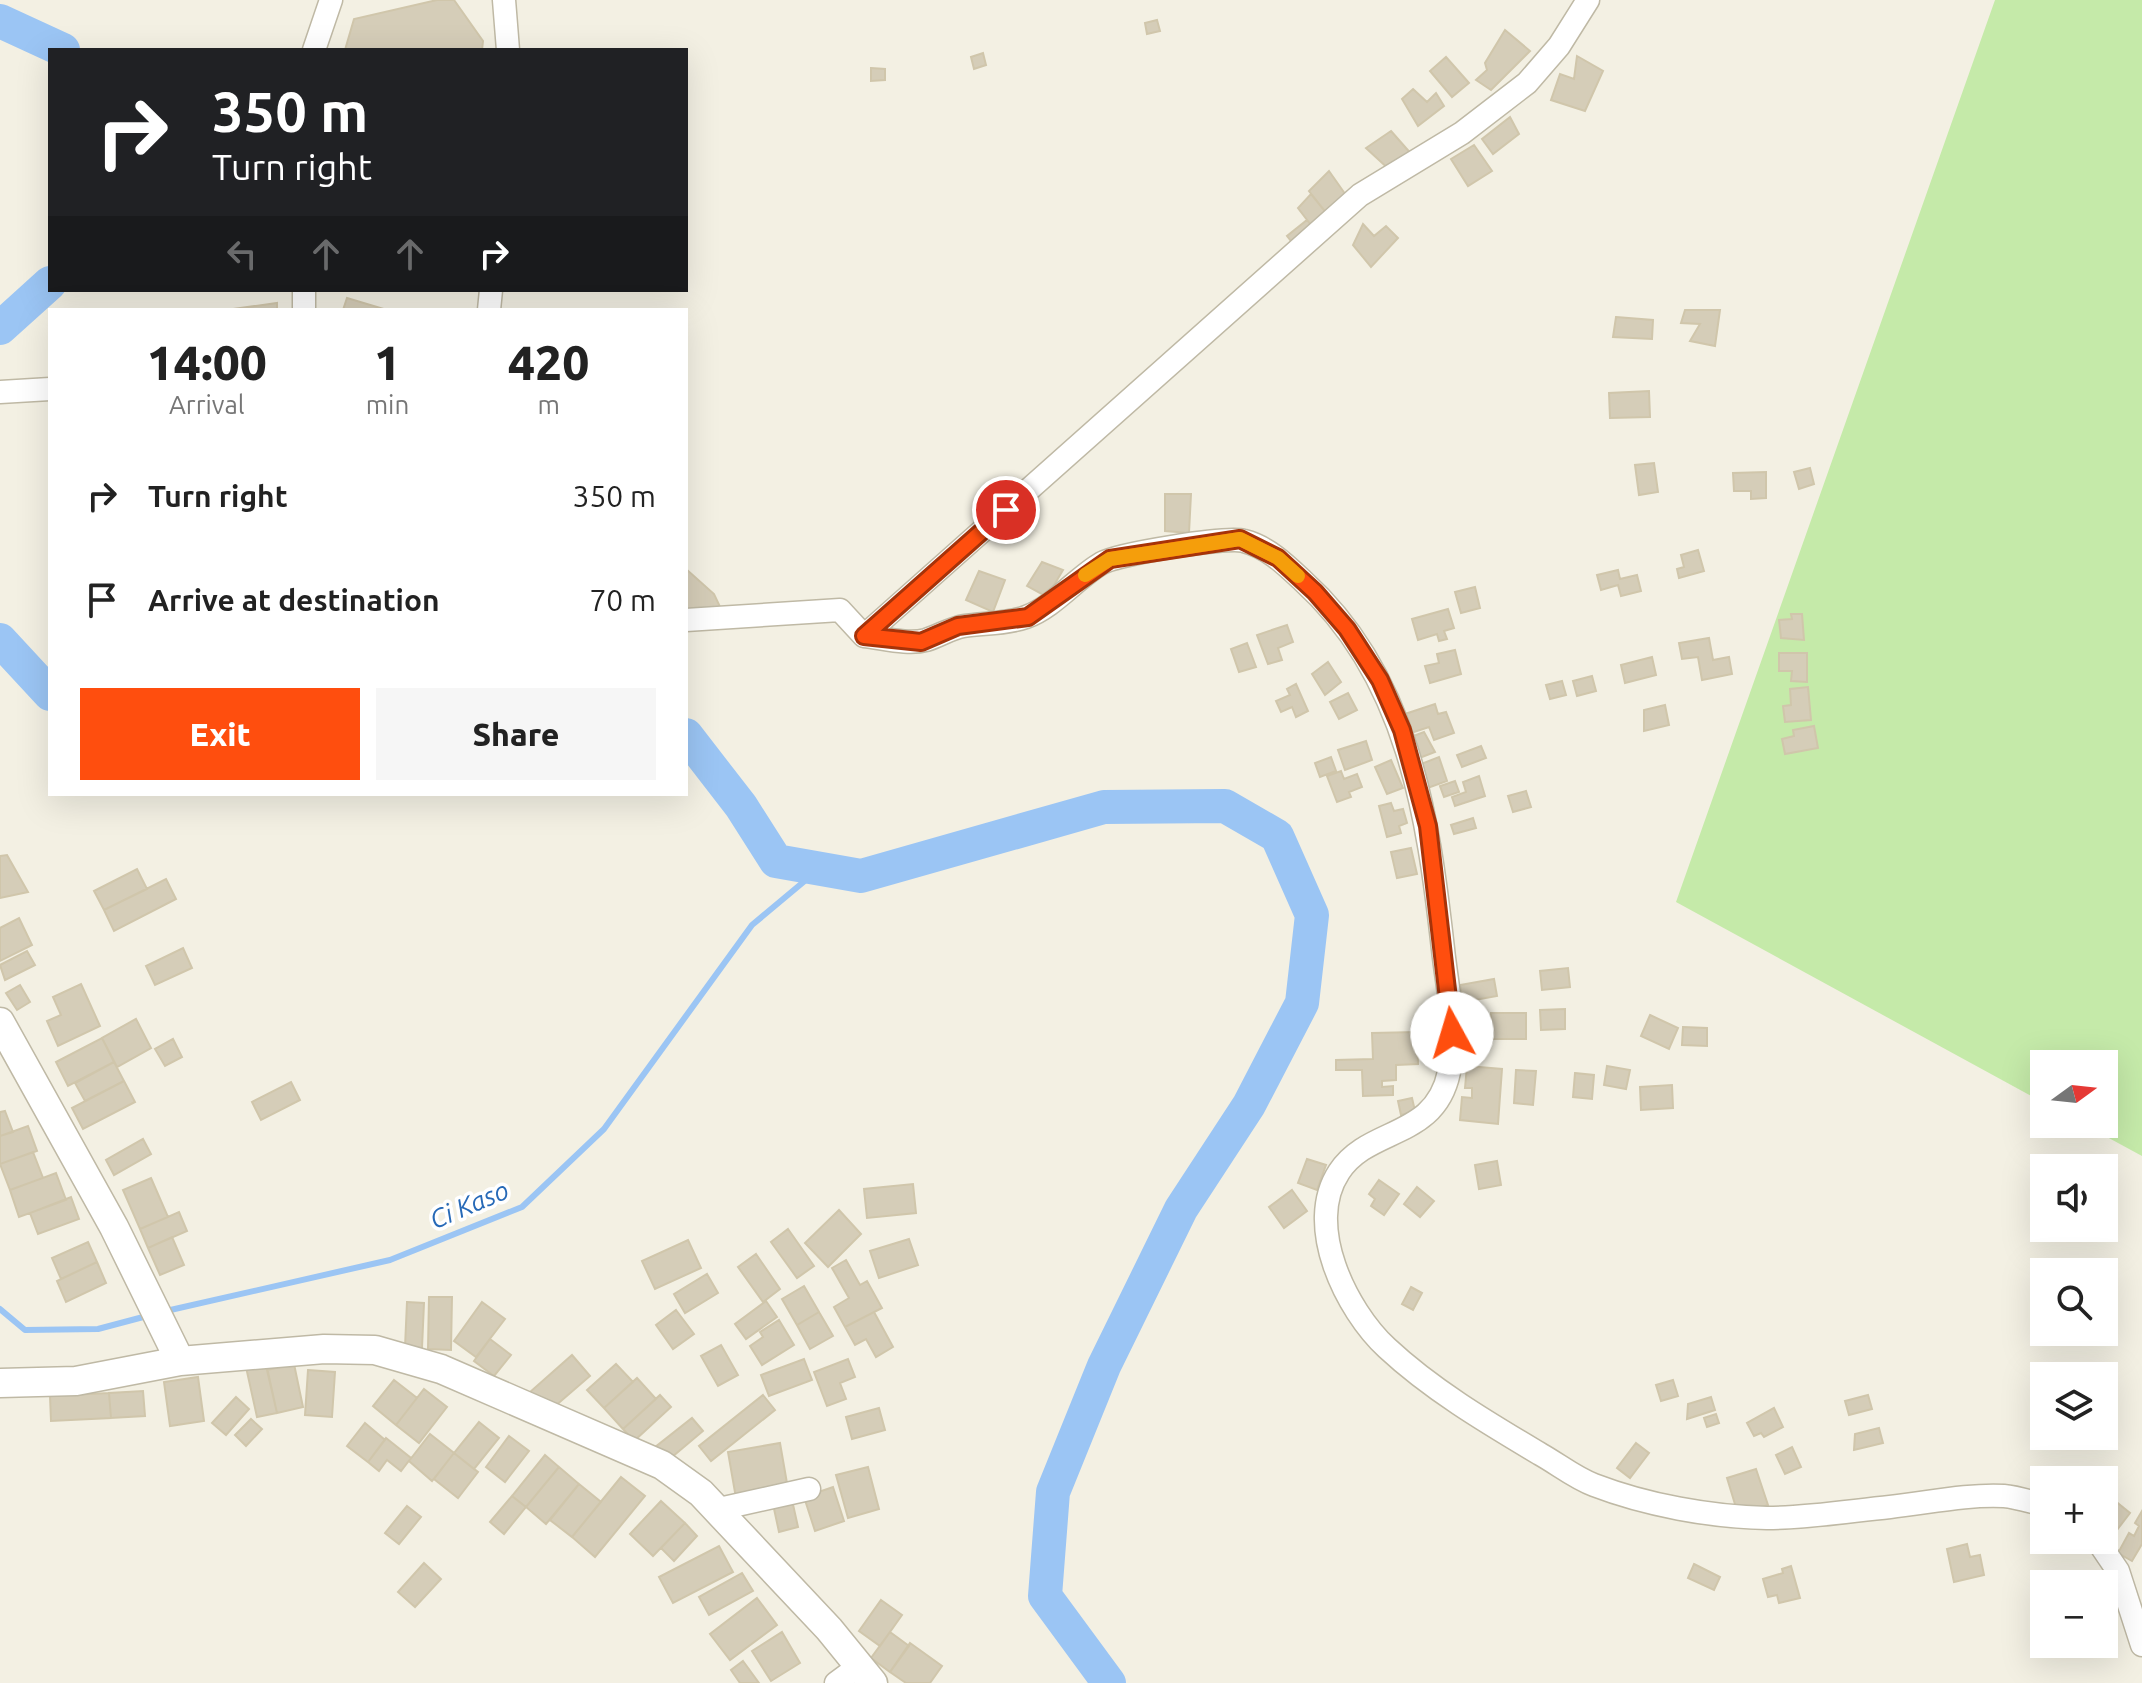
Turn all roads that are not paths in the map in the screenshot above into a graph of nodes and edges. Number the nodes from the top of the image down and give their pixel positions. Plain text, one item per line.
1 (331, 0) edge
2 (504, 0) edge
3 (1588, 0) edge
4 (315, 48) edge
5 (508, 48) edge
6 (48, 389) edge
7 (0, 392) edge
8 (688, 620) edge
9 (864, 636) junction
10 (0, 1022) edge
11 (180, 1361) junction
12 (0, 1383) edge
13 (809, 1489) dead end
14 (2030, 1502) edge
15 (719, 1509) junction
16 (2106, 1554) edge
17 (2142, 1645) edge
18 (866, 1674) edge
19 (836, 1683) edge

1 - 4 street
2 - 5 street
3 - 9 street
6 - 7 street
8 - 9 street
9 - 14 street
10 - 11 street
11 - 12 street
11 - 15 street
13 - 15 street
15 - 18 street
16 - 17 street
18 - 19 street

